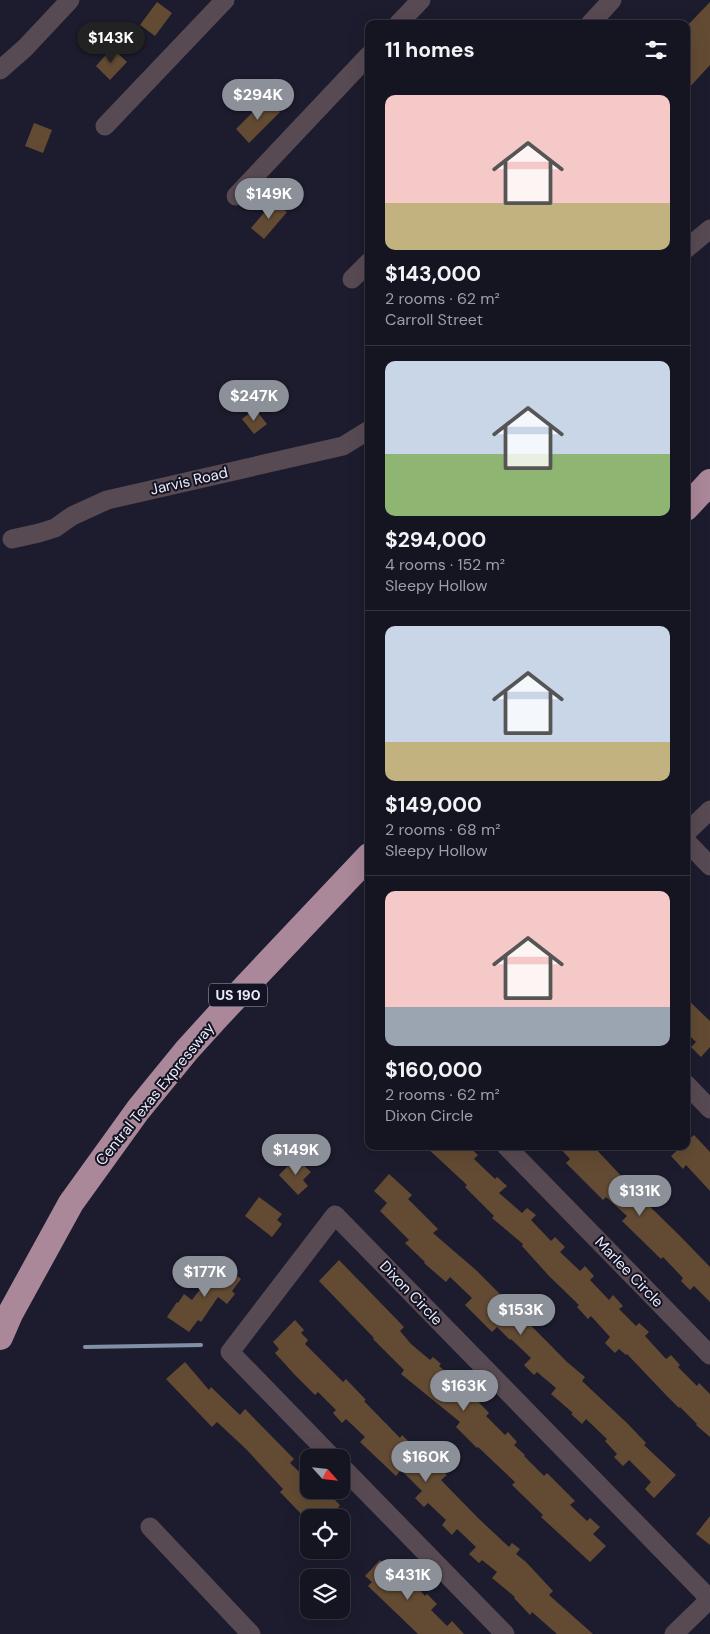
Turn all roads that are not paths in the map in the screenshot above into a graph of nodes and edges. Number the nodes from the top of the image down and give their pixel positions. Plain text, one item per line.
1 (70, 0) edge
2 (226, 0) edge
3 (420, 0) edge
4 (612, 0) edge
5 (402, 20) edge
6 (594, 20) edge
7 (365, 59) edge
8 (0, 70) edge
9 (105, 126) dead end
10 (236, 196) dead end
11 (710, 229) edge
12 (690, 246) edge
13 (365, 266) edge
14 (352, 279) dead end
15 (365, 432) edge
16 (710, 482) edge
17 (690, 504) edge
18 (12, 538) dead end
19 (710, 810) edge
20 (690, 829) edge
21 (690, 845) edge
22 (365, 860) edge
23 (710, 866) edge
24 (690, 1088) edge
25 (710, 1109) edge
26 (510, 1150) edge
27 (5, 1326) edge
28 (710, 1355) edge
29 (0, 1356) edge
30 (324, 1449) edge
31 (350, 1475) edge
32 (150, 1527) dead end
33 (710, 1599) edge
34 (246, 1632) edge
35 (505, 1634) edge
36 (674, 1634) edge

1 - 8 street
2 - 9 street
3 - 5 street
4 - 6 street
7 - 10 street
11 - 12 street
13 - 14 street
15 - 18 street, Jarvis Road
16 - 17 highway
19 - 20 street
21 - 23 street
22 - 27 highway, Central Texas Expressway / US 190
24 - 25 street
26 - 28 street, Marlee Circle
27 - 29 highway, Central Texas Expressway
30 - 33 street, Dixon Circle
31 - 35 street
32 - 34 street
33 - 36 street

